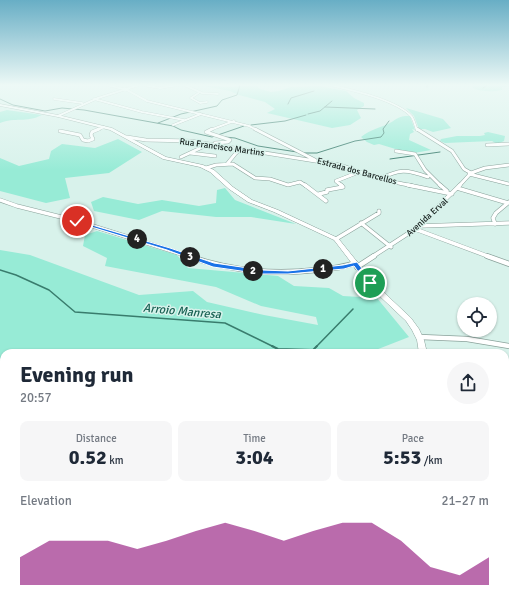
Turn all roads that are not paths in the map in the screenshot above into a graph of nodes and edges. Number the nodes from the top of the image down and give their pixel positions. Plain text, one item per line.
1 (43, 113) edge
2 (64, 113) edge
3 (148, 113) edge
4 (198, 113) edge
5 (407, 113) edge
6 (201, 114) junction
7 (58, 116) junction
8 (184, 120) junction
9 (235, 121) junction
10 (173, 125) dead end
11 (104, 127) junction
12 (60, 131) dead end
13 (127, 137) junction
14 (203, 143) junction
15 (209, 144) junction
16 (509, 144) edge
17 (487, 145) dead end
18 (242, 149) junction
19 (396, 151) dead end
20 (190, 153) junction
21 (215, 156) dead end
22 (181, 158) dead end
23 (316, 161) junction
24 (227, 164) junction
25 (509, 165) edge
26 (206, 168) junction
27 (359, 172) junction
28 (470, 173) junction
29 (430, 178) junction
30 (379, 179) junction
31 (509, 184) edge
32 (457, 188) junction
33 (448, 192) junction
34 (319, 194) junction
35 (452, 194) junction
36 (0, 200) edge
37 (326, 201) dead end
38 (509, 202) edge
39 (379, 211) dead end
40 (361, 223) junction
41 (509, 223) edge
42 (495, 224) junction
43 (419, 226) junction
44 (415, 229) junction
45 (336, 239) junction
46 (391, 246) junction
47 (509, 264) edge
48 (356, 265) junction
49 (420, 337) junction
50 (509, 346) edge
51 (422, 349) edge

1 - 7 main road
2 - 7 street
3 - 8 street
4 - 6 street, Estrada dos Barcellos
5 - 28 street
6 - 8 street
6 - 9 street, Estrada dos Barcellos
7 - 11 main road
8 - 10 street
9 - 14 street
9 - 23 street, Estrada dos Barcellos
11 - 12 street
11 - 13 main road
13 - 14 street, Rua Francisco Martins
13 - 26 main road
14 - 15 street, Rua Francisco Martins
15 - 18 street, Rua Francisco Martins
15 - 20 street
16 - 17 street
18 - 23 street, Rua Francisco Martins
18 - 24 street
19 - 29 street
20 - 21 street
20 - 22 street
23 - 27 street, Estrada dos Barcellos
24 - 26 street
24 - 34 street
25 - 28 street
26 - 45 main road
27 - 30 street, Estrada dos Barcellos
27 - 34 street
28 - 31 street
28 - 32 street, Avenida Erval
29 - 30 street
29 - 33 street
30 - 33 street, Estrada dos Barcellos
32 - 35 street, Avenida Erval
32 - 38 street
33 - 35 street, Estrada dos Barcellos
34 - 37 street
35 - 43 street, Avenida Erval
36 - 48 street, Avenida Erval
38 - 42 street
39 - 40 street
40 - 45 street
40 - 46 street
41 - 42 street
42 - 43 street
43 - 44 street, Avenida Erval
44 - 46 street, Avenida Erval
44 - 47 street
45 - 48 main road
46 - 48 street, Avenida Erval
48 - 49 main road
49 - 50 street
49 - 51 main road

